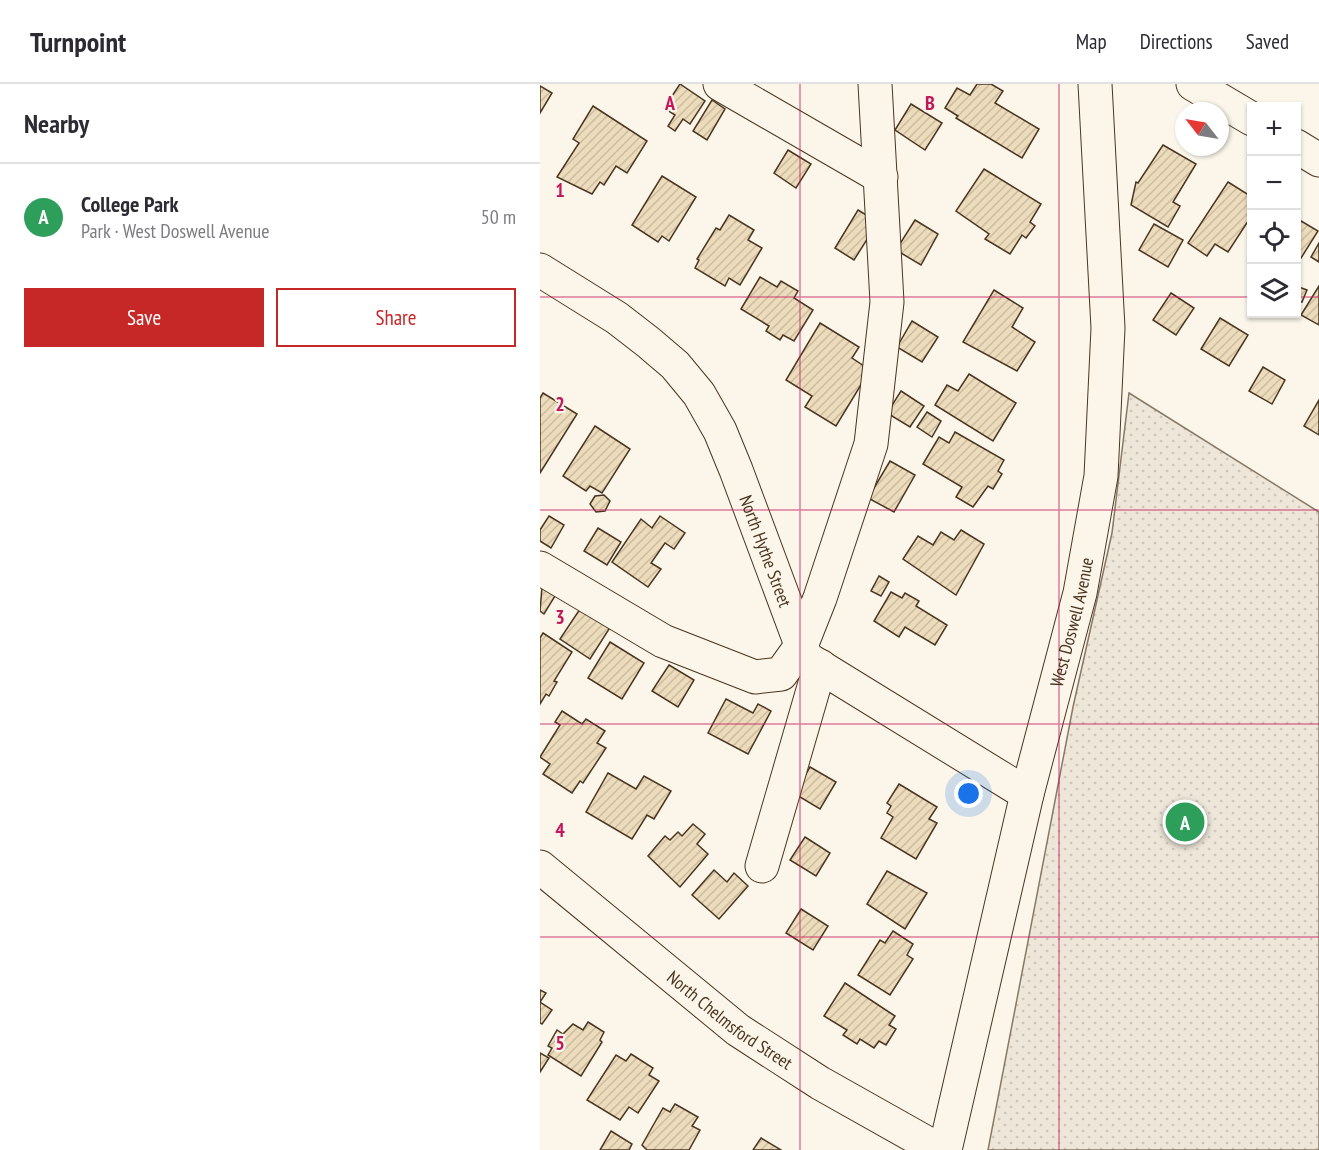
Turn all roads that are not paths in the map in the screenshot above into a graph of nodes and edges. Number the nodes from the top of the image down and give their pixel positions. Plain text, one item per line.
1 (720, 84) edge
2 (875, 84) edge
3 (1095, 84) edge
4 (1193, 84) edge
5 (1247, 117) edge
6 (1301, 149) edge
7 (1319, 160) edge
8 (881, 177) junction
9 (540, 270) edge
10 (540, 568) edge
11 (810, 656) junction
12 (1027, 794) junction
13 (762, 866) dead end
14 (540, 867) edge
15 (939, 1150) edge
16 (945, 1150) edge

1 - 8 street
2 - 8 street
3 - 12 street, West Doswell Avenue
4 - 5 street
6 - 7 street
8 - 11 street
9 - 11 street, North Hythe Street
10 - 11 street
11 - 12 street
11 - 13 street
12 - 16 street, West Doswell Avenue
14 - 15 street, North Chelmsford Street

